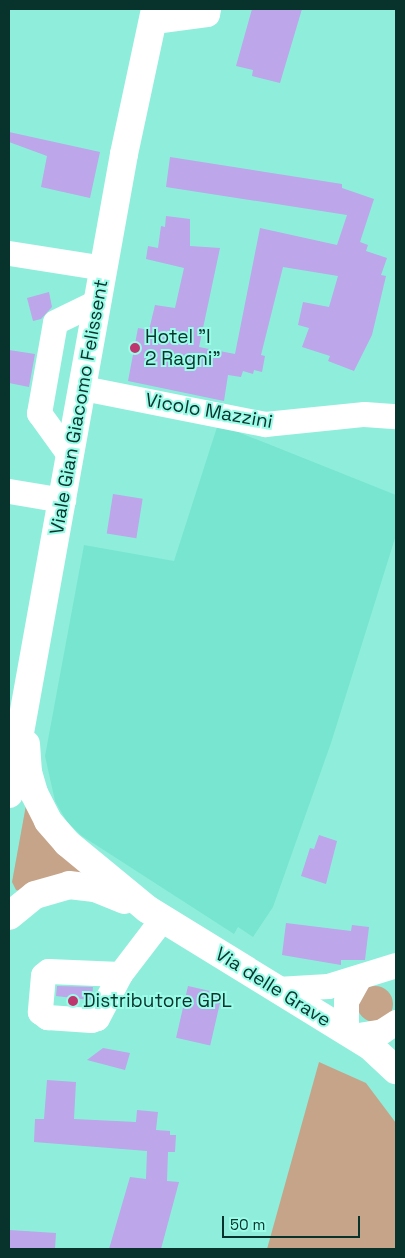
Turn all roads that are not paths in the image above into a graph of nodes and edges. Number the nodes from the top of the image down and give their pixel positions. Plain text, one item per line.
1 (208, 9) edge
2 (156, 13) edge
3 (9, 253) edge
4 (104, 268) junction
5 (98, 301) junction
6 (82, 388) junction
7 (396, 416) edge
8 (70, 456) junction
9 (9, 491) edge
10 (62, 500) junction
11 (27, 700) junction
12 (9, 794) edge
13 (155, 914) junction
14 (9, 916) edge
15 (120, 974) dead end
16 (382, 975) edge
17 (277, 989) junction
18 (396, 1022) edge
19 (349, 1034) junction
20 (396, 1070) edge

1 - 2 street
2 - 4 main road, Viale Gian Giacomo Felissent
3 - 4 street
4 - 5 main road, Viale Gian Giacomo Felissent
5 - 6 main road, Viale Gian Giacomo Felissent
5 - 8 street
6 - 7 street, Vicolo Mazzini
6 - 8 main road, Viale Gian Giacomo Felissent
8 - 10 main road, Viale Gian Giacomo Felissent
9 - 10 street
10 - 11 main road, Viale Gian Giacomo Felissent
11 - 12 main road, Viale Gian Giacomo Felissent
11 - 13 main road, Via delle Grave
13 - 14 main road, Via delle Grave
13 - 15 street
13 - 17 main road, Via delle Grave
16 - 17 street
16 - 19 street
17 - 19 main road, Via delle Grave
18 - 19 street
19 - 20 main road, Via delle Grave

